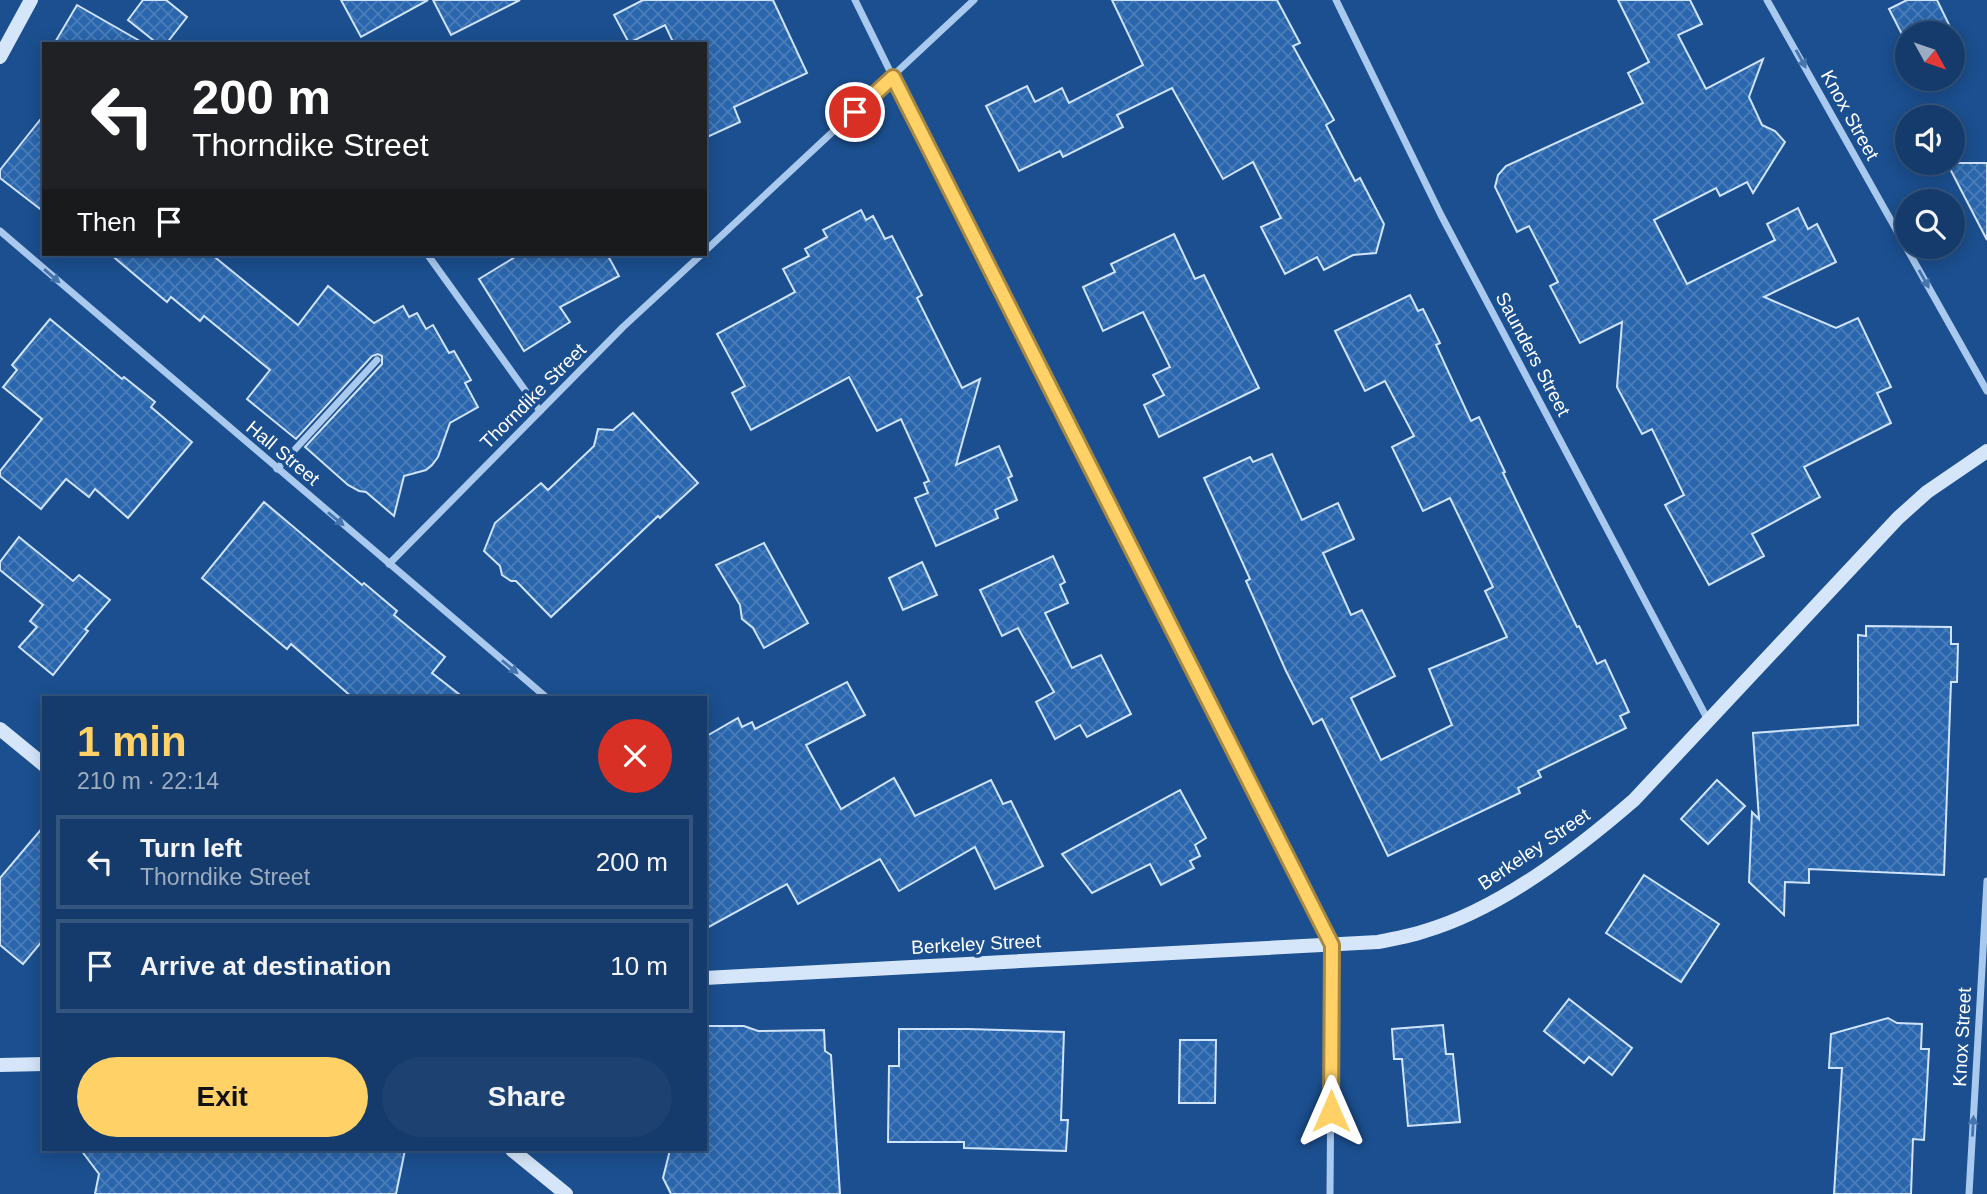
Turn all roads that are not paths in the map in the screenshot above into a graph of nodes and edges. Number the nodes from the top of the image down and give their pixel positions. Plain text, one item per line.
1 (31, 0) edge
2 (855, 0) edge
3 (974, 0) edge
4 (1336, 0) edge
5 (1767, 0) edge
6 (0, 57) edge
7 (893, 77) junction
8 (0, 231) edge
9 (707, 249) edge
10 (428, 256) edge
11 (700, 256) edge
12 (377, 360) dead end
13 (1987, 391) edge
14 (540, 411) junction
15 (1987, 451) edge
16 (277, 469) junction
17 (389, 564) junction
18 (545, 696) edge
19 (1707, 720) junction
20 (0, 729) edge
21 (42, 763) edge
22 (1987, 881) edge
23 (1332, 945) junction
24 (707, 976) edge
25 (42, 1064) edge
26 (0, 1065) edge
27 (513, 1151) edge
28 (548, 1187) edge
29 (566, 1194) edge
30 (1330, 1194) edge
31 (1969, 1194) edge

1 - 6 street
2 - 7 street
3 - 7 street, Thorndike Street
4 - 19 street, Saunders Street
5 -> 13 street, Knox Street
7 - 9 street, Thorndike Street
7 - 23 street
8 -> 16 street, Hall Street
10 - 14 street
11 - 14 street, Thorndike Street
12 - 16 street
14 - 17 street, Thorndike Street
15 - 19 street, Berkeley Street
16 -> 17 street, Hall Street
17 -> 18 street, Hall Street
19 - 23 street, Berkeley Street
20 - 21 street
31 -> 22 street, Knox Street
23 - 24 street, Berkeley Street
23 - 30 street
25 - 26 street
27 - 28 street
28 - 29 street

